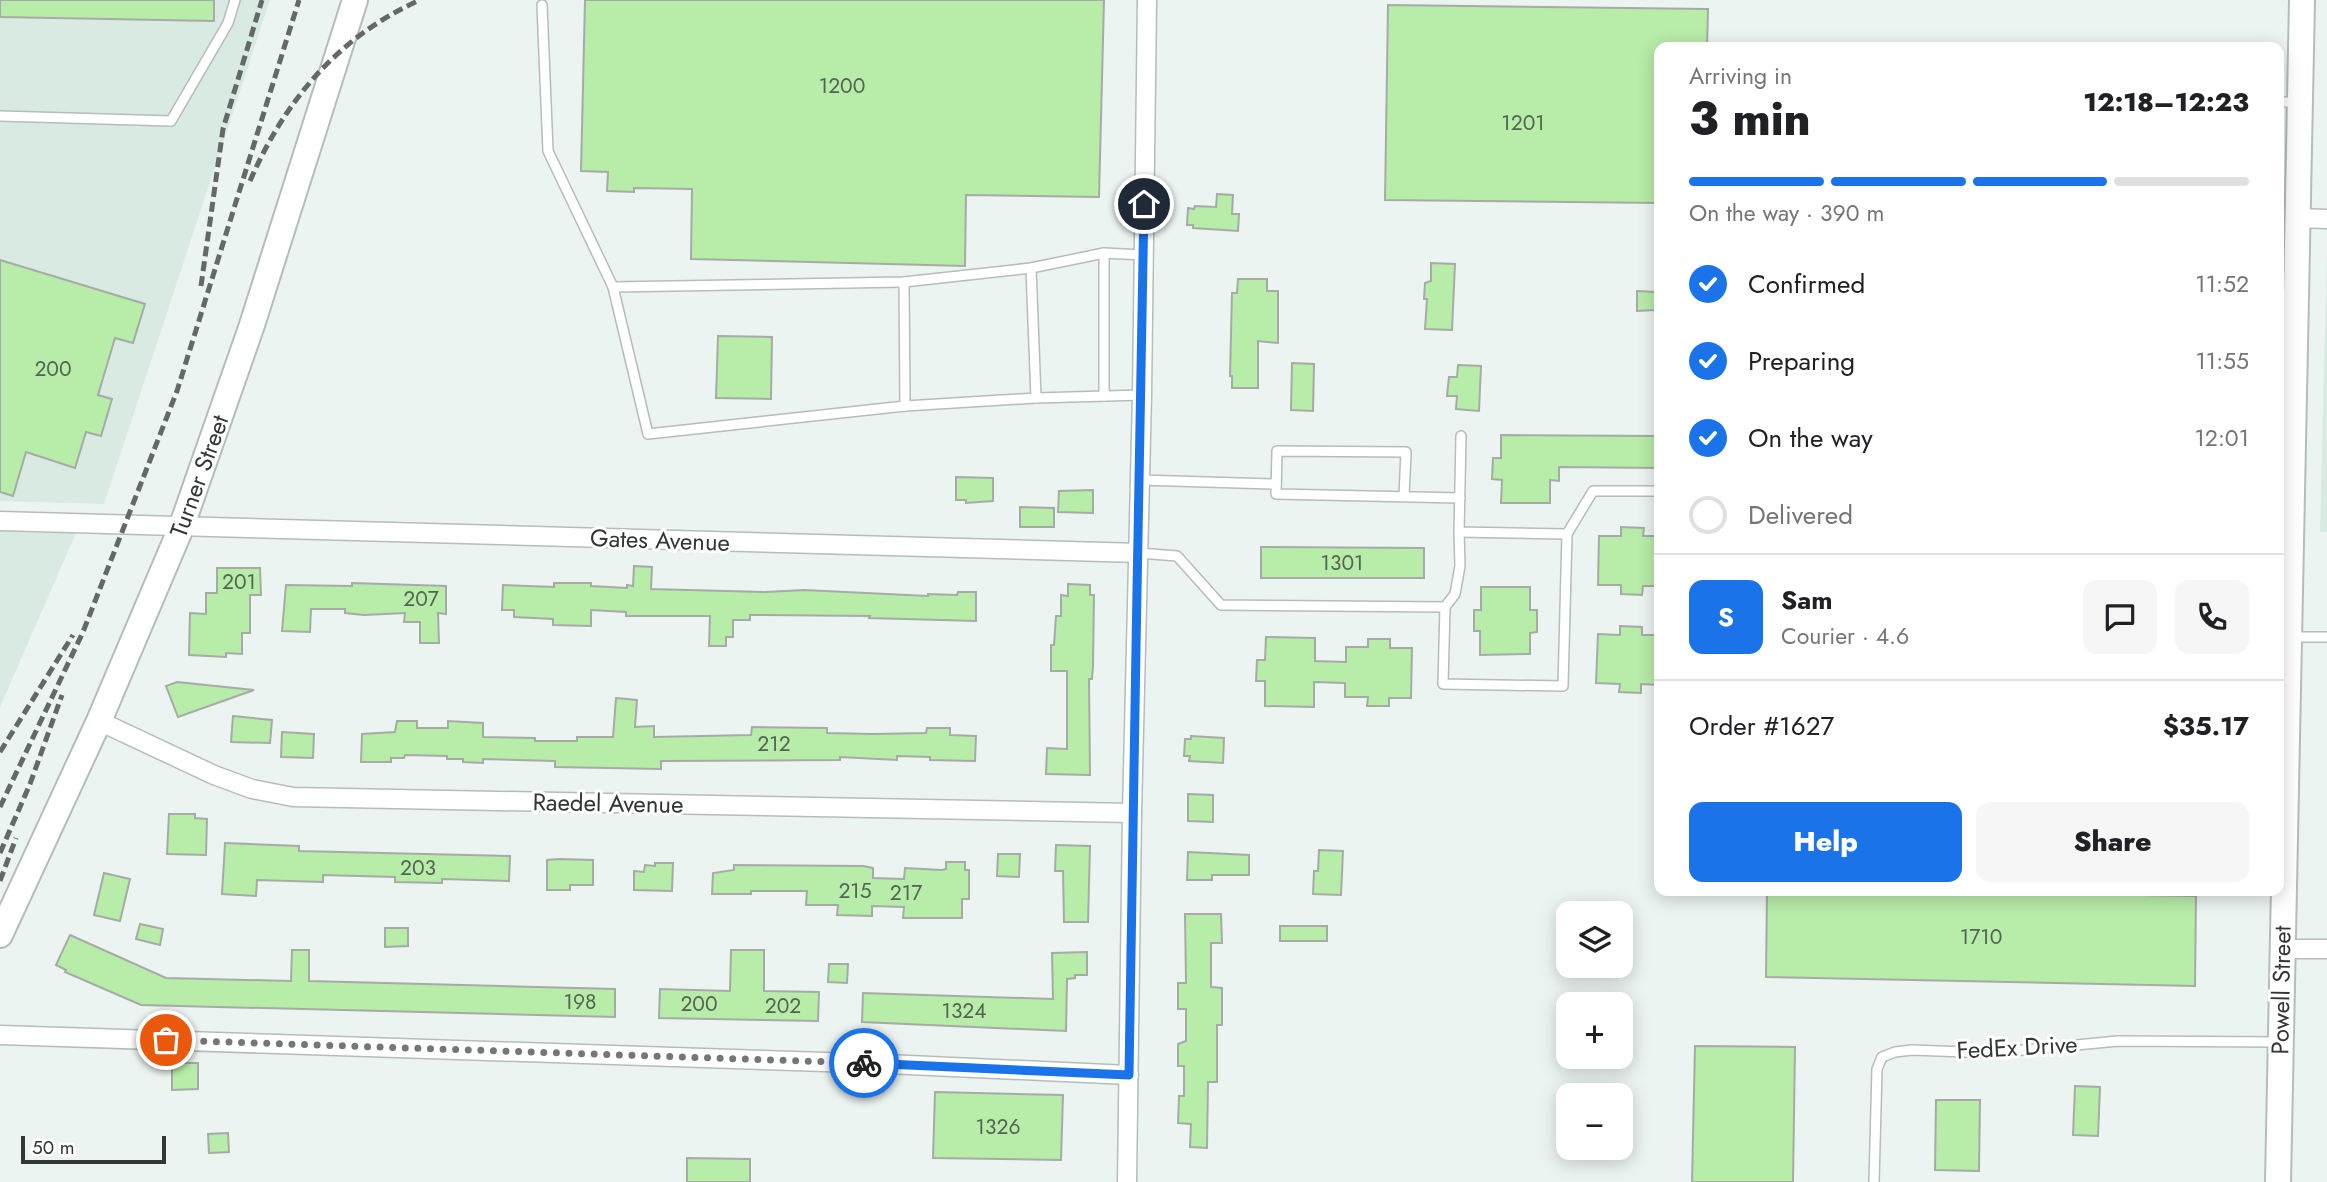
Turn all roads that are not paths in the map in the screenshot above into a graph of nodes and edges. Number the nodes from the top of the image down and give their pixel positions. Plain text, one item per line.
1 (235, 0) edge
2 (355, 0) edge
3 (1147, 0) edge
4 (2302, 0) edge
5 (542, 5) dead end
6 (2289, 102) edge
7 (0, 116) edge
8 (2297, 218) junction
9 (2327, 219) edge
10 (1104, 253) junction
11 (1143, 255) junction
12 (1031, 268) junction
13 (904, 282) junction
14 (613, 287) junction
15 (1142, 395) junction
16 (1104, 396) junction
17 (1036, 398) junction
18 (905, 406) junction
19 (2286, 420) edge
20 (1461, 436) dead end
21 (1140, 480) junction
22 (1276, 484) junction
23 (1654, 491) edge
24 (1404, 496) junction
25 (1460, 498) junction
26 (0, 521) edge
27 (181, 528) junction
28 (1459, 532) junction
29 (1567, 534) junction
30 (1139, 553) junction
31 (1445, 607) junction
32 (2288, 637) junction
33 (2327, 637) edge
34 (2284, 689) edge
35 (99, 721) junction
36 (1132, 813) junction
37 (2281, 896) edge
38 (0, 935) edge
39 (2281, 949) junction
40 (2327, 949) edge
41 (0, 1035) edge
42 (2280, 1042) junction
43 (1129, 1075) junction
44 (1127, 1182) edge
45 (1874, 1182) edge
46 (2278, 1182) edge

1 - 7 lane
2 - 27 street, Turner Street
3 - 11 street
4 - 6 street, Powell Street
5 - 14 lane
6 - 8 street, Powell Street
8 - 9 street
8 - 19 street, Powell Street
10 - 11 lane
10 - 12 lane
10 - 16 lane
11 - 15 street
12 - 13 lane
12 - 17 lane
13 - 14 lane
13 - 18 lane
14 - 18 lane
15 - 16 lane
15 - 21 street
16 - 17 lane
17 - 18 lane
19 - 32 street, Powell Street
20 - 25 lane
21 - 22 lane
21 - 30 street
22 - 24 lane
22 - 24 lane
23 - 29 lane
24 - 25 lane
25 - 28 lane
26 - 27 street, Gates Avenue
27 - 30 street, Gates Avenue
27 - 35 street, Turner Street
28 - 29 lane
28 - 31 lane
29 - 31 lane
30 - 31 lane
30 - 36 street
32 - 33 lane
32 - 34 street, Powell Street
35 - 36 street, Raedel Avenue
35 - 38 street, Turner Street
36 - 43 street
37 - 39 street, Powell Street
39 - 40 street
39 - 42 street, Powell Street
41 - 43 street
42 - 45 lane, FedEx Drive
42 - 46 street, Powell Street
43 - 44 street

